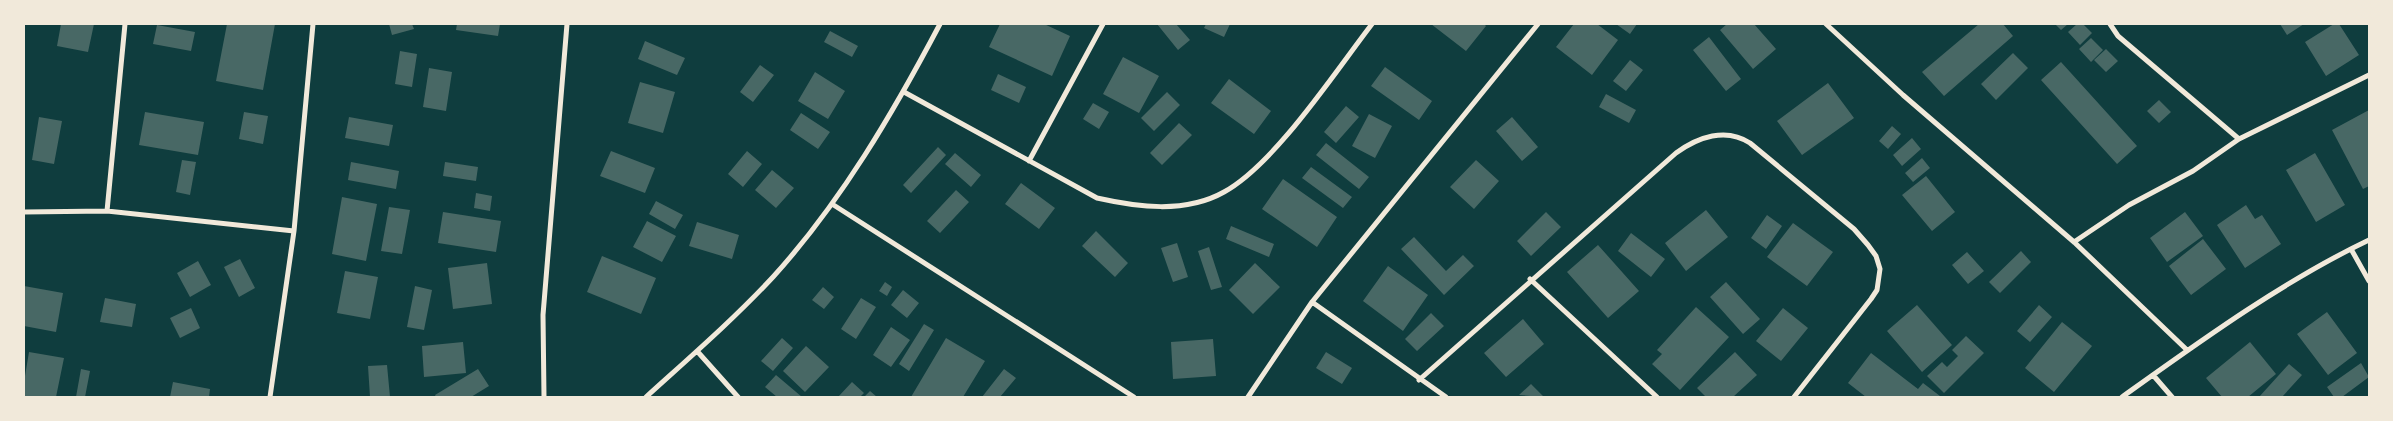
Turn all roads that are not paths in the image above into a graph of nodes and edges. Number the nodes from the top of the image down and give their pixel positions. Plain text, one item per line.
1 (125, 24) edge
2 (312, 24) edge
3 (568, 24) edge
4 (940, 24) edge
5 (1103, 24) edge
6 (1372, 24) edge
7 (1538, 24) edge
8 (1826, 24) edge
9 (2110, 24) edge
10 (2369, 75) edge
11 (904, 92) junction
12 (2239, 139) junction
13 (1029, 161) junction
14 (832, 204) junction
15 (107, 210) junction
16 (24, 212) edge
17 (294, 231) junction
18 (2369, 240) edge
19 (2074, 242) junction
20 (2351, 249) junction
21 (1530, 279) junction
22 (2369, 281) edge
23 (1312, 302) junction
24 (2187, 350) junction
25 (697, 351) junction
26 (2153, 375) junction
27 (1419, 380) junction
28 (270, 397) edge
29 (544, 397) edge
30 (646, 397) edge
31 (738, 397) edge
32 (1134, 397) edge
33 (1248, 397) edge
34 (1446, 397) edge
35 (1656, 397) edge
36 (1794, 397) edge
37 (2122, 397) edge
38 (2172, 397) edge

1 - 15 street
2 - 17 street
3 - 29 street
4 - 11 street
5 - 13 street
6 - 13 street
7 - 23 street
8 - 19 street
9 - 12 street
10 - 12 street
11 - 13 street
11 - 14 street
12 - 19 street
14 - 25 street
14 - 32 street
15 - 16 street
15 - 17 street
17 - 28 street
18 - 20 street
19 - 24 street
20 - 22 street
20 - 24 street
21 - 27 street
21 - 35 street
21 - 36 street
23 - 27 street
23 - 33 street
24 - 26 street
25 - 30 street
25 - 31 street
26 - 37 street
26 - 38 street
27 - 34 street

